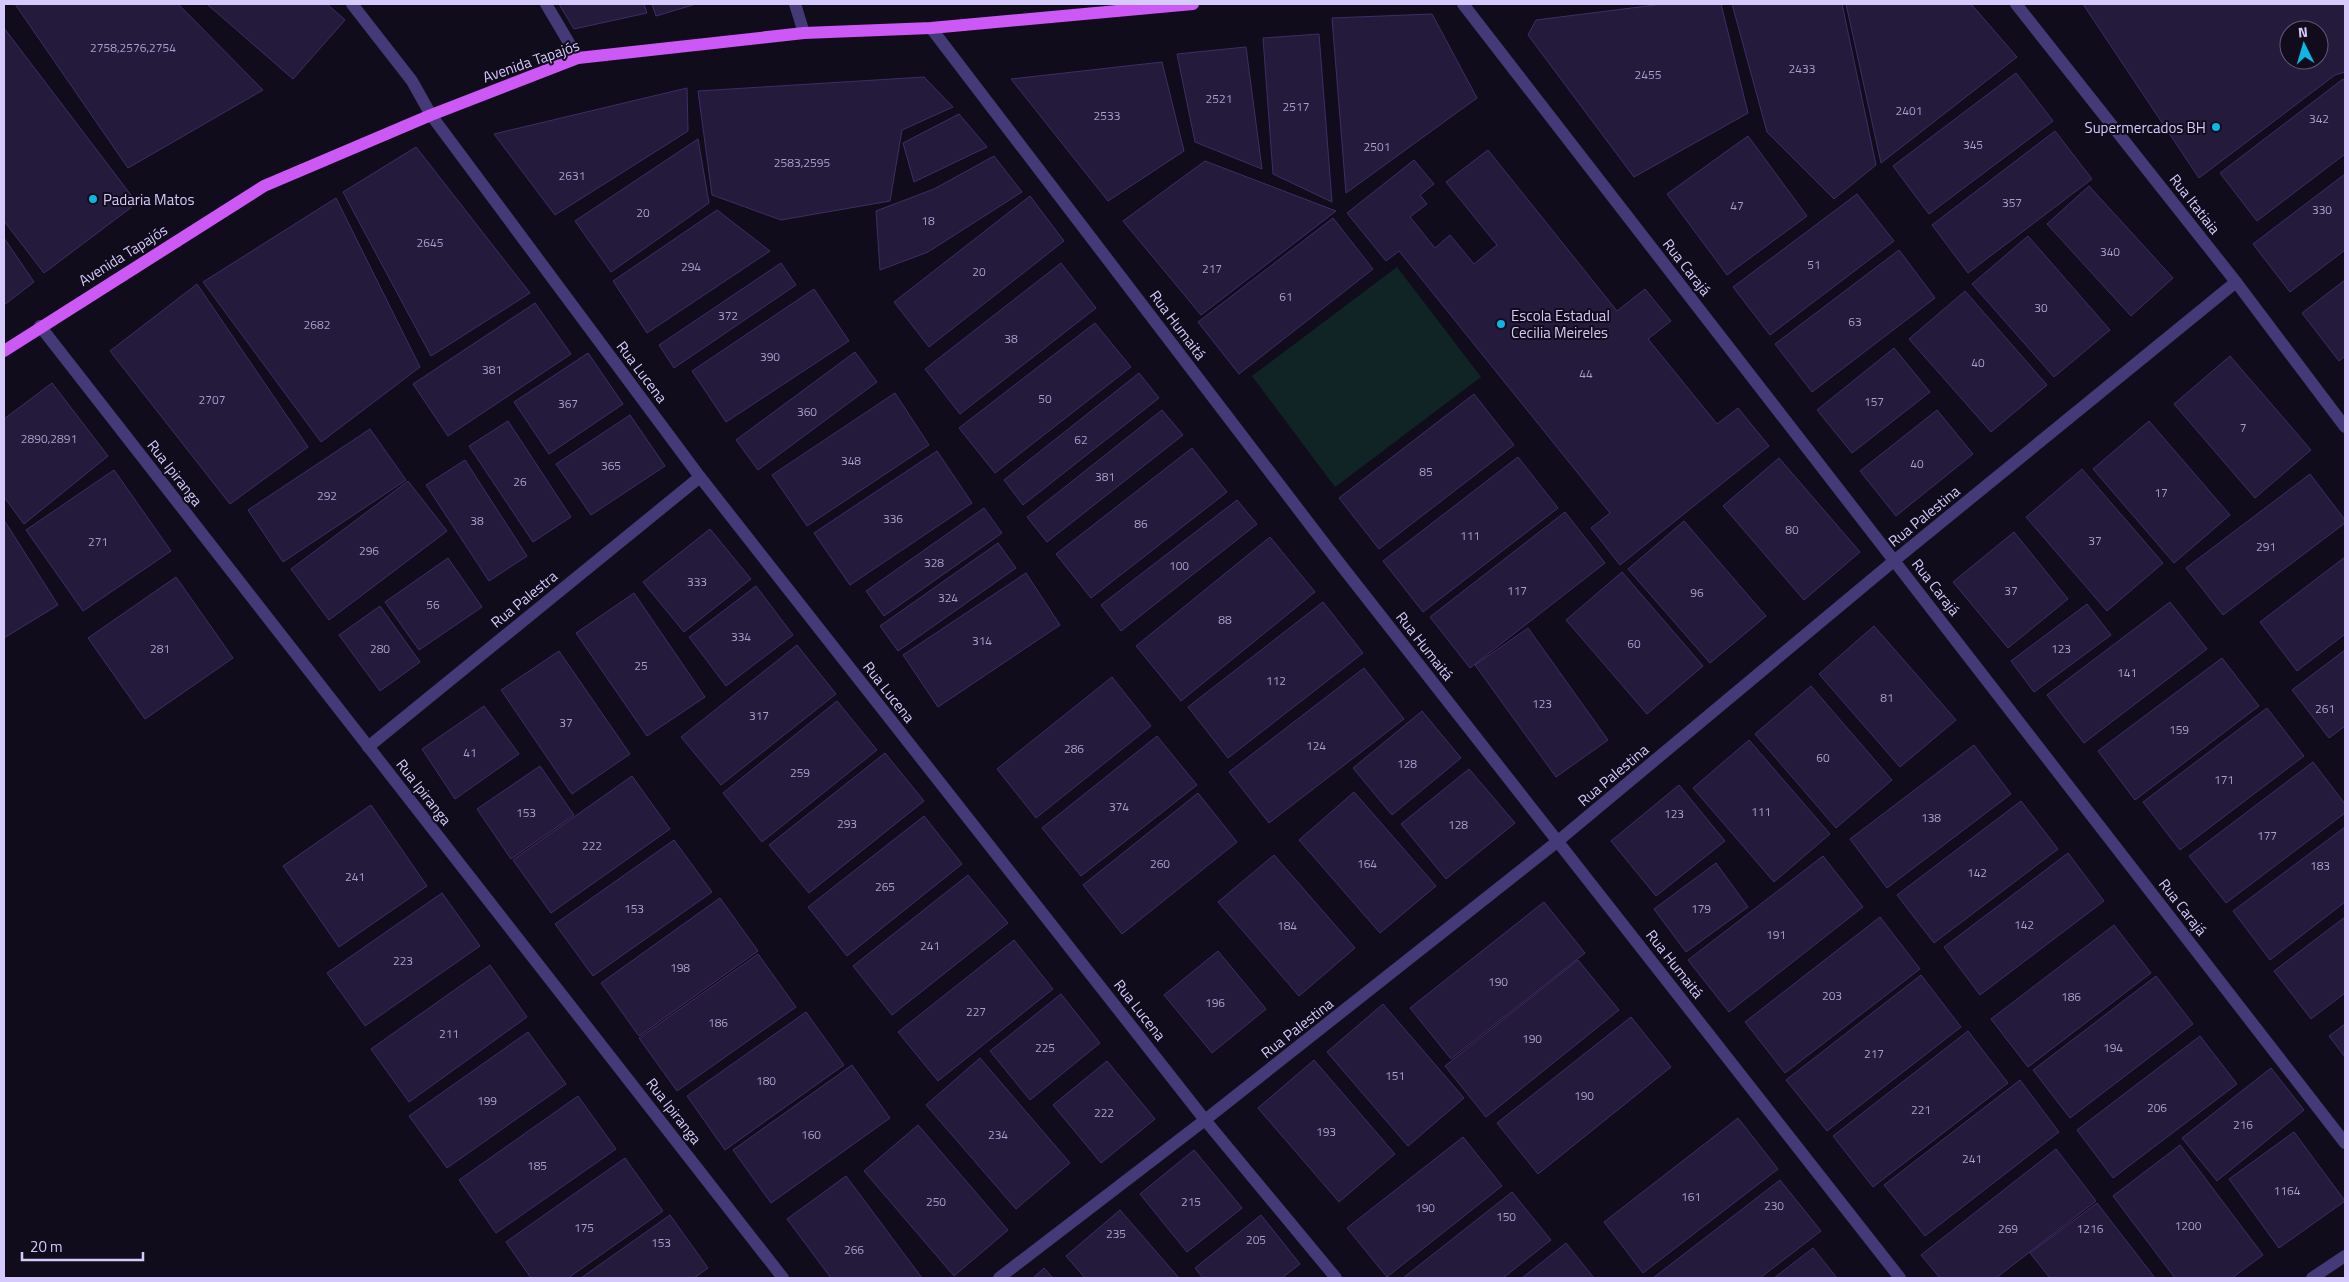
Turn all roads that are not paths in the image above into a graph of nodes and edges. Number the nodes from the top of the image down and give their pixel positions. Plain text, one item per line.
1 (546, 4) edge
2 (795, 4) edge
3 (1193, 4) edge
4 (1463, 4) edge
5 (2016, 4) edge
6 (352, 6) edge
7 (931, 28) junction
8 (804, 33) junction
9 (578, 58) junction
10 (431, 115) junction
11 (2236, 282) junction
12 (40, 326) junction
13 (4, 351) edge
14 (2345, 427) edge
15 (700, 477) junction
16 (1895, 560) junction
17 (368, 747) junction
18 (1558, 841) junction
19 (1205, 1120) junction
20 (2345, 1143) edge
21 (2345, 1256) edge
22 (783, 1278) edge
23 (999, 1278) edge
24 (1336, 1278) edge
25 (1900, 1278) edge
26 (2312, 1278) edge

1 - 9 street
2 - 8 street
3 - 7 main road, Avenida Tapajós
4 - 16 street, Rua Carajá
5 - 11 street, Rua Itatiaia
6 - 10 street, Rua Lucena
7 - 8 main road, Avenida Tapajós
7 - 18 street, Rua Humaitá
8 - 9 main road, Avenida Tapajós
9 - 10 main road, Avenida Tapajós
10 - 12 main road, Avenida Tapajós
10 - 15 street, Rua Lucena
11 - 14 street, Rua Itatiaia
11 - 16 street, Rua Palestina
12 - 13 main road, Avenida Tapajós
12 - 17 street, Rua Ipiranga
15 - 17 street, Rua Palestra
15 - 19 street, Rua Lucena
16 - 18 street, Rua Palestina
16 - 20 street, Rua Carajá
17 - 22 street, Rua Ipiranga
18 - 19 street, Rua Palestina
18 - 25 street, Rua Humaitá
19 - 23 street, Rua Palestina
19 - 24 street, Rua Lucena
21 - 26 street

